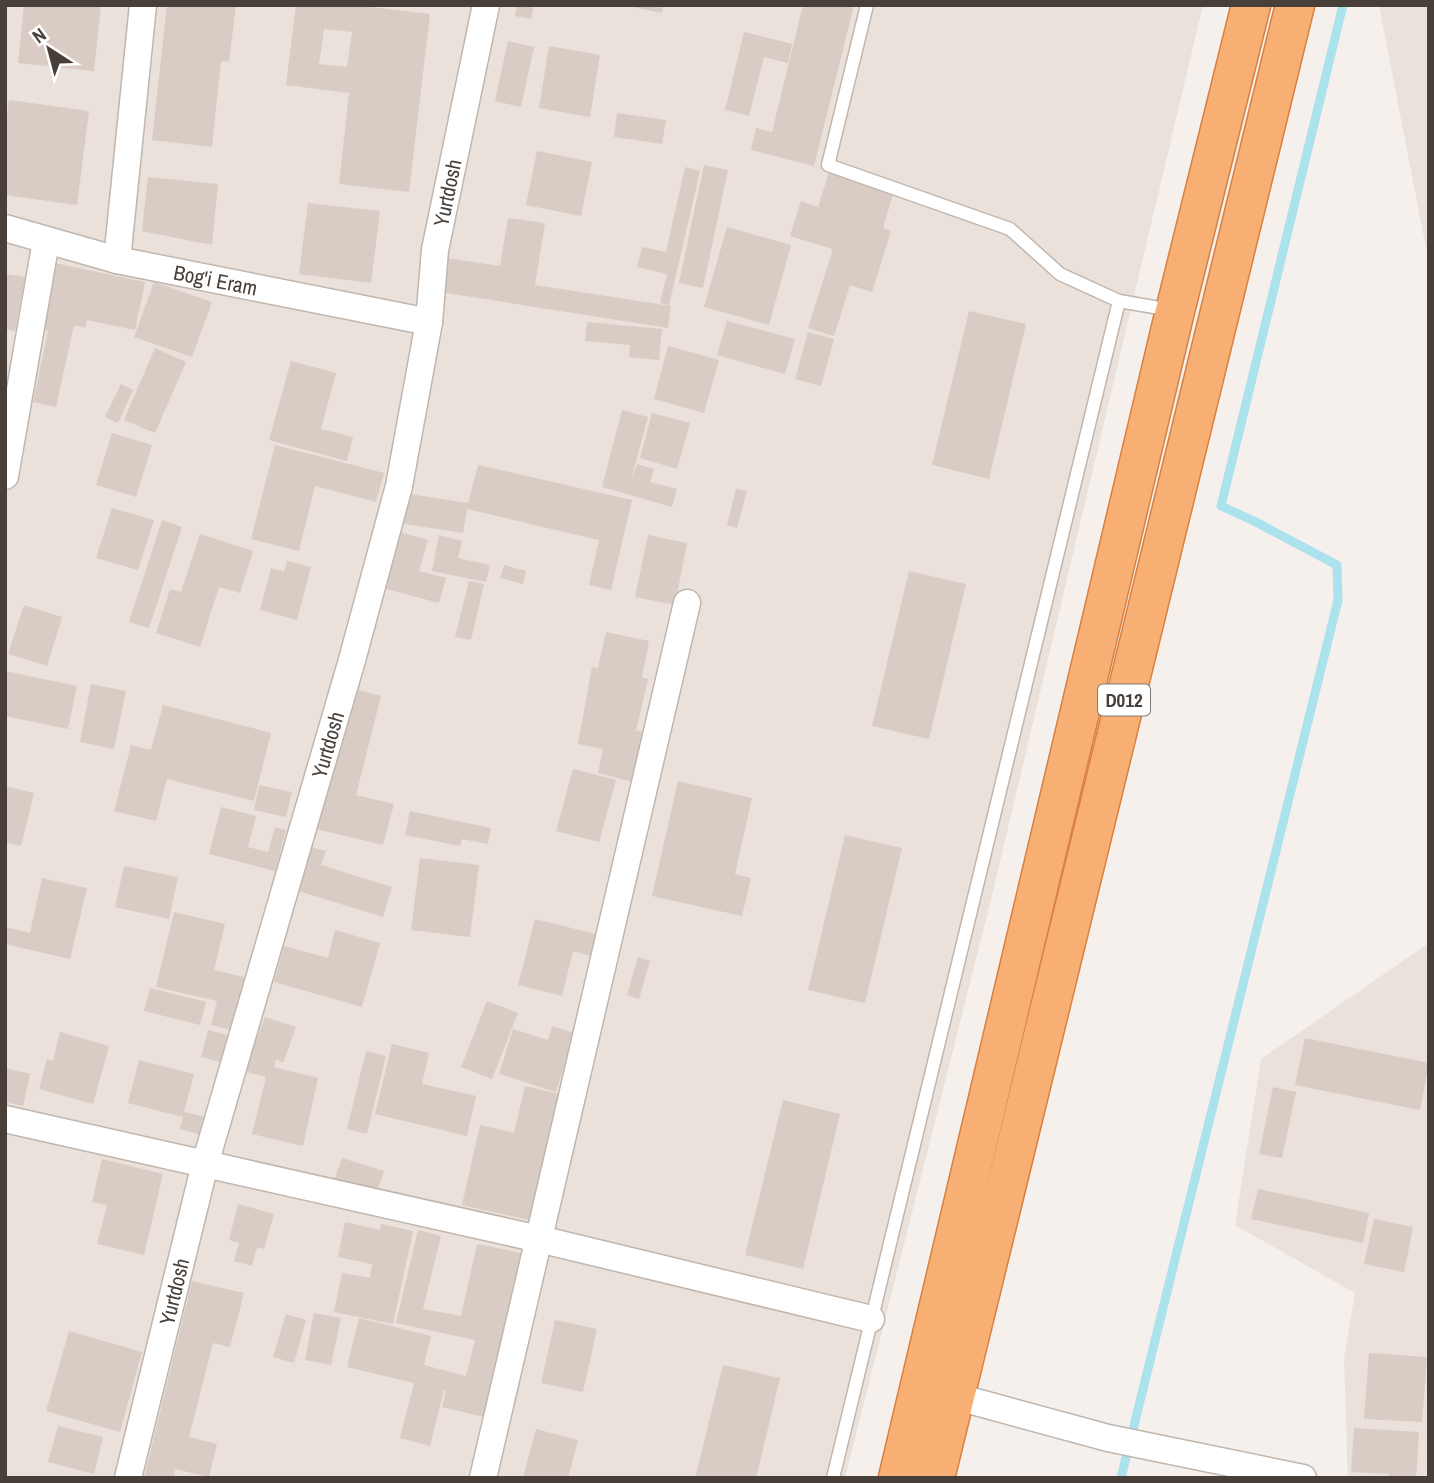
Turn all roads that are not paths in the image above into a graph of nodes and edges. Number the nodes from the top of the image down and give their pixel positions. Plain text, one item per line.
1 (143, 5) edge
2 (486, 5) edge
3 (867, 5) edge
4 (1251, 5) edge
5 (1295, 5) edge
6 (5, 228) edge
7 (46, 241) junction
8 (117, 260) junction
9 (1119, 301) junction
10 (1175, 311) junction
11 (429, 322) junction
12 (5, 476) edge
13 (687, 603) dead end
14 (5, 1119) edge
15 (205, 1164) junction
16 (539, 1239) junction
17 (871, 1319) junction
18 (937, 1392) junction
19 (128, 1478) edge
20 (483, 1478) edge
21 (833, 1478) edge
22 (898, 1478) edge
23 (935, 1478) edge
24 (1303, 1478) edge

1 - 8 street
2 - 11 street, Yurtdosh
3 - 9 lane
4 - 10 highway, D012
5 - 18 highway, D012
6 - 7 street, Bog'i Eram
7 - 8 street, Bog'i Eram
7 - 12 street
8 - 11 street, Bog'i Eram
9 - 10 lane
9 - 17 lane
10 - 18 highway, D012
11 - 15 street, Yurtdosh
13 - 16 street
14 - 15 street
15 - 16 street
15 - 19 street, Yurtdosh
16 - 17 street
16 - 20 street
17 - 21 lane
18 - 22 highway, D012
18 - 23 highway, D012
18 - 24 street

